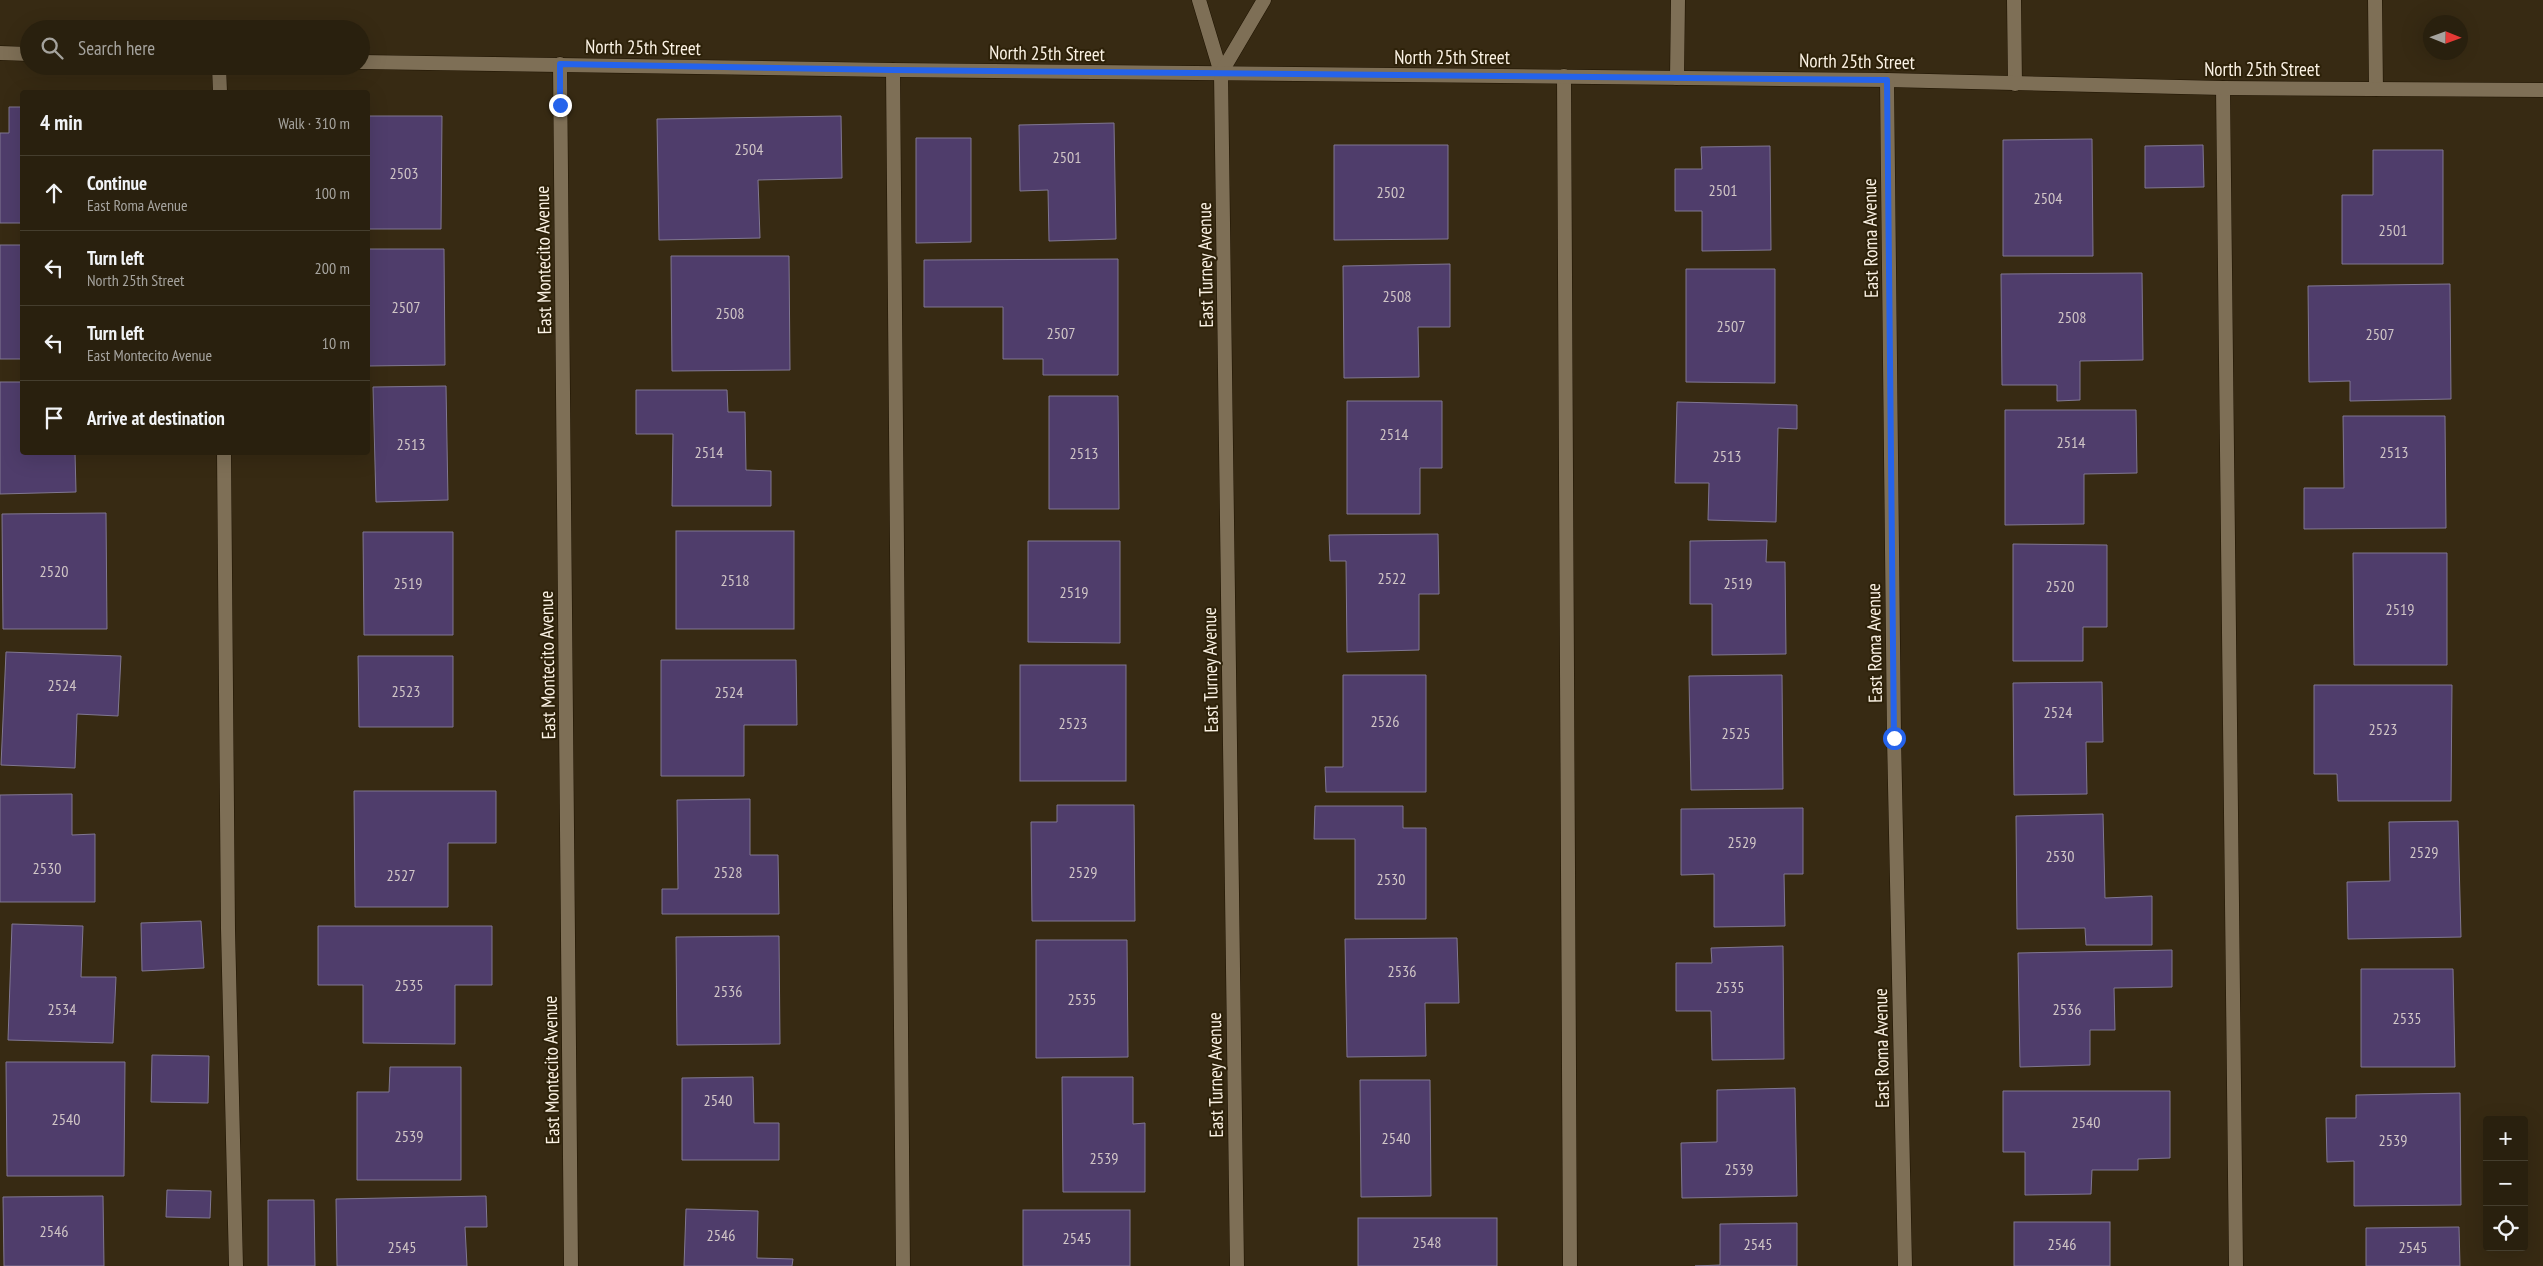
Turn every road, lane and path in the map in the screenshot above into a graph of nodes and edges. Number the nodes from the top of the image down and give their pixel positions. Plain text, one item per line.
1 (1199, 0) edge
2 (1264, 0) edge
3 (1678, 0) edge
4 (2014, 0) edge
5 (2375, 0) edge
6 (0, 53) edge
7 (20, 54) edge
8 (370, 62) edge
9 (560, 64) junction
10 (893, 70) junction
11 (1221, 73) junction
12 (219, 75) edge
13 (1564, 76) junction
14 (1677, 78) junction
15 (1887, 80) junction
16 (2015, 84) junction
17 (2223, 88) junction
18 (2376, 89) junction
19 (220, 90) edge
20 (2543, 90) edge
21 (224, 455) edge
22 (236, 1266) edge
23 (571, 1266) edge
24 (903, 1266) edge
25 (1237, 1266) edge
26 (1570, 1266) edge
27 (1904, 1266) edge
28 (2236, 1266) edge

1 - 11 street, East Turney Avenue
2 - 11 street
3 - 14 street
4 - 16 street
5 - 18 street
6 - 7 street
8 - 9 street, North 25th Street
9 - 10 street, North 25th Street
9 - 23 street, East Montecito Avenue
10 - 11 street, North 25th Street
10 - 24 street
11 - 13 street, North 25th Street
11 - 25 street, East Turney Avenue
12 - 19 street
13 - 14 street, North 25th Street
13 - 26 street
14 - 15 street, North 25th Street
15 - 16 street, North 25th Street
15 - 27 street, East Roma Avenue
16 - 17 street, North 25th Street
17 - 18 street, North 25th Street
17 - 28 street
18 - 20 street, North 25th Street
21 - 22 street

